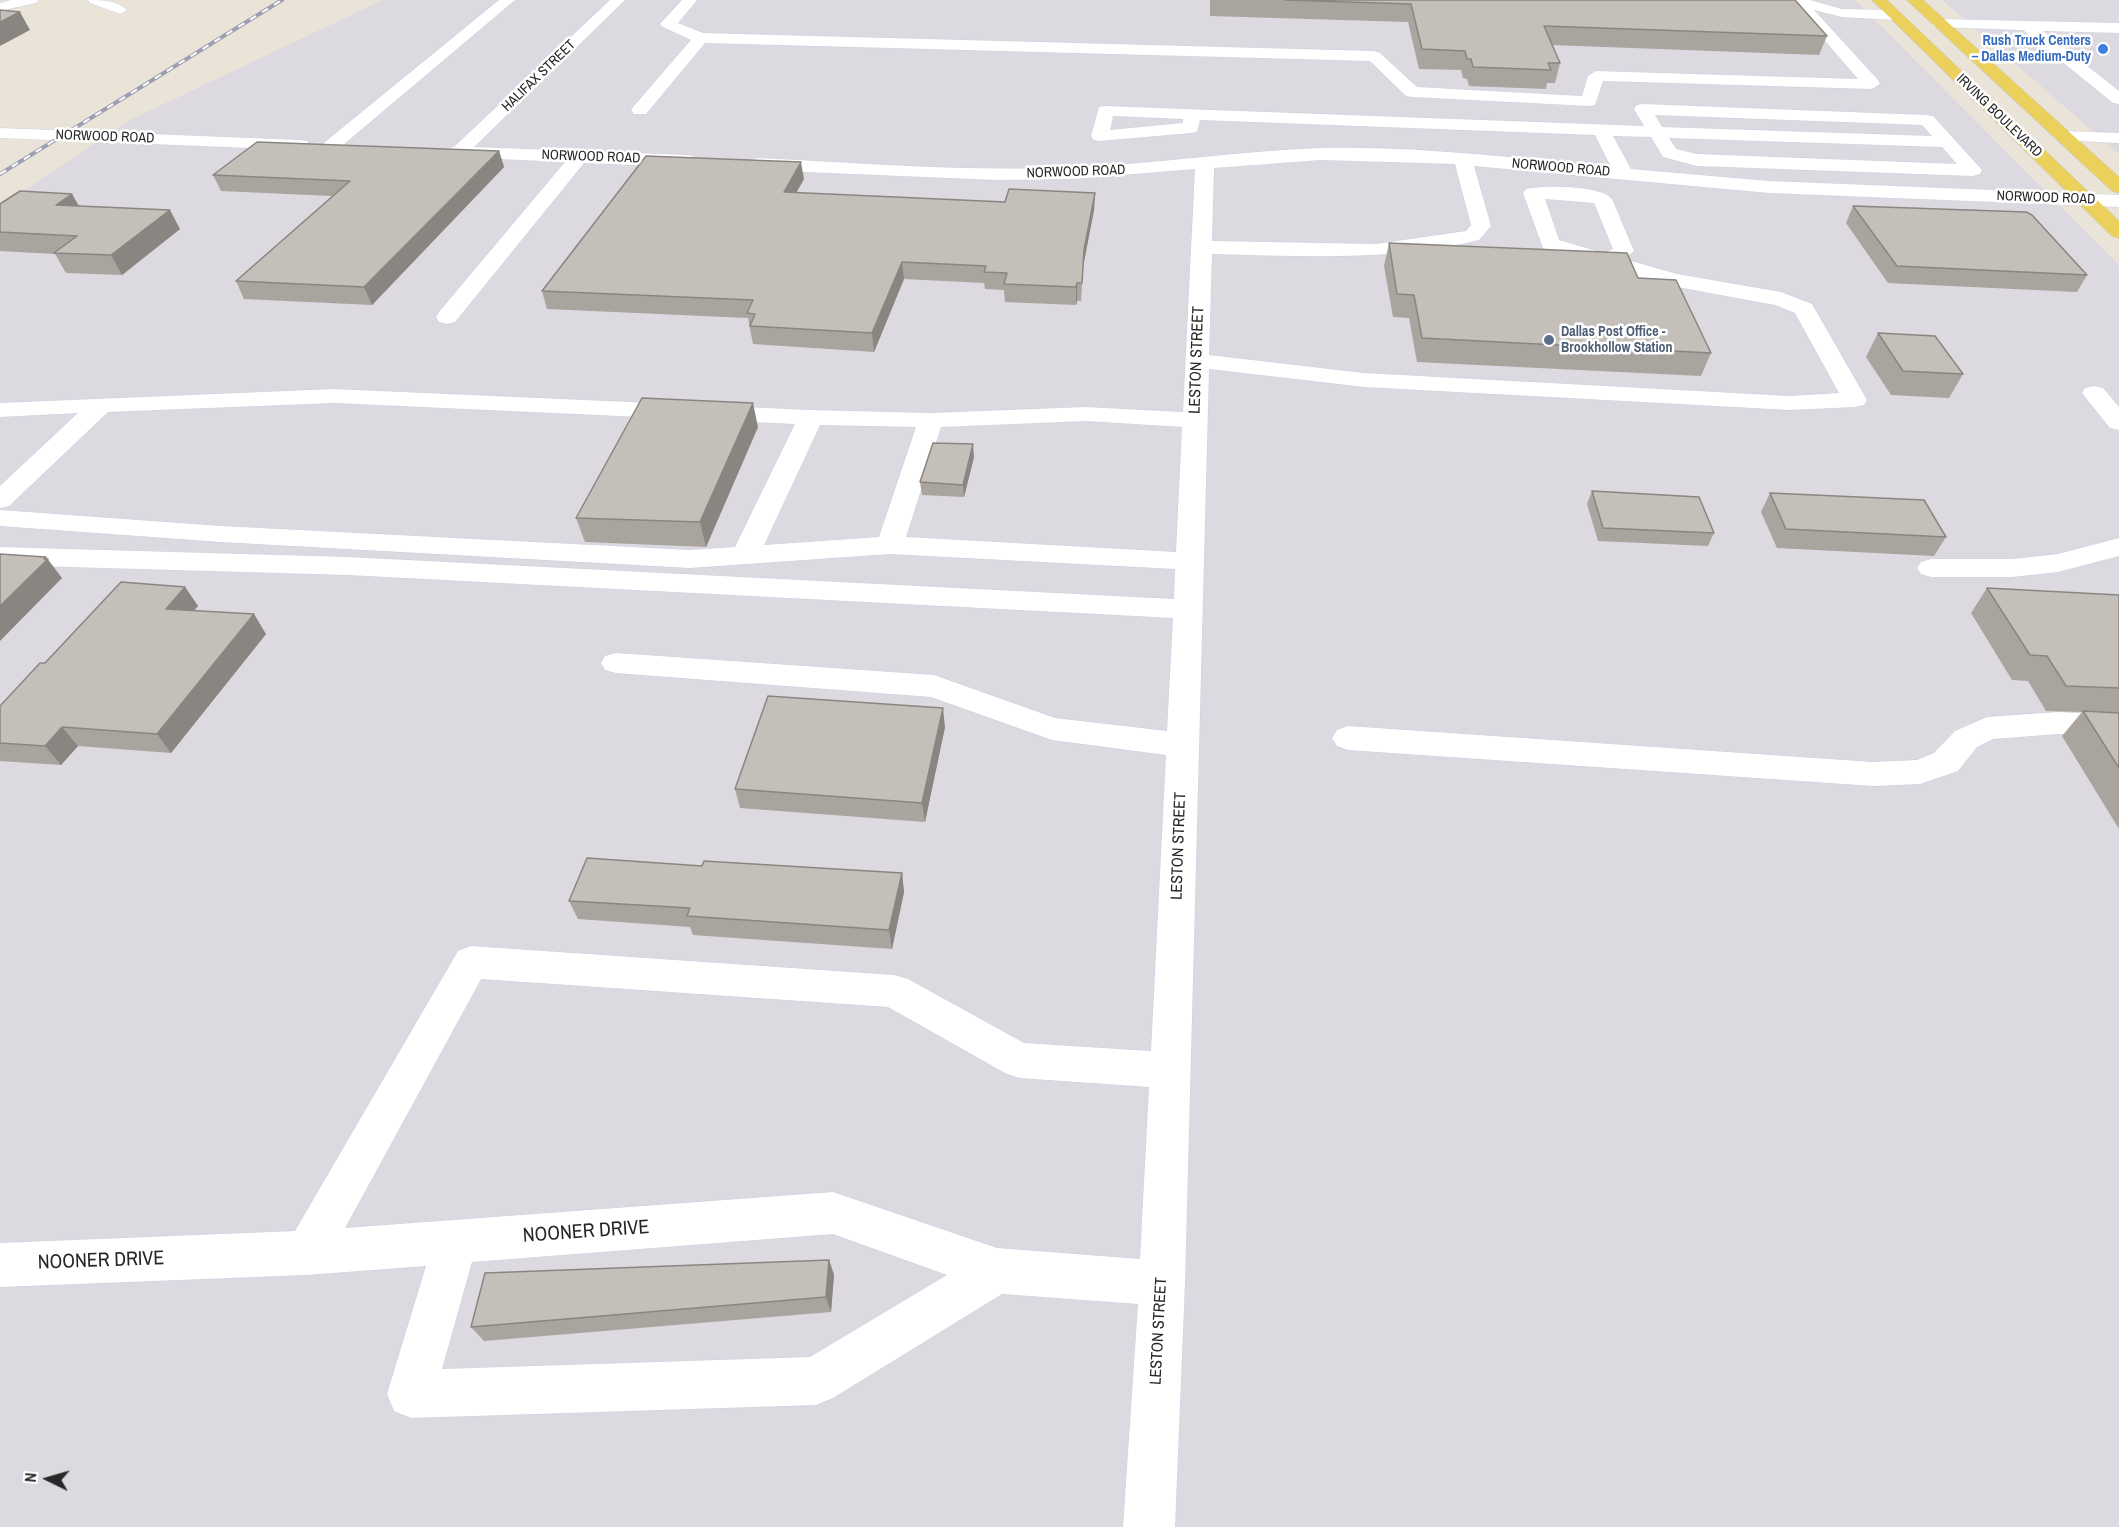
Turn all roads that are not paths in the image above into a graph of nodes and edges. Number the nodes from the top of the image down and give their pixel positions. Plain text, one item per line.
1 (31, 0) edge
2 (95, 0) edge
3 (507, 0) edge
4 (618, 0) edge
5 (690, 0) edge
6 (1797, 0) edge
7 (1879, 0) edge
8 (1914, 0) edge
9 (0, 7) edge
10 (120, 10) dead end
11 (1895, 15) junction
12 (1936, 20) junction
13 (2027, 26) junction
14 (2119, 28) edge
15 (700, 38) junction
16 (2119, 99) edge
17 (640, 111) dead end
18 (1192, 114) dead end
19 (1601, 130) junction
20 (1656, 132) junction
21 (0, 133) edge
22 (2063, 136) junction
23 (2119, 138) edge
24 (1947, 142) junction
25 (331, 146) junction
26 (355, 147) edge
27 (436, 151) edge
28 (459, 152) junction
29 (579, 157) junction
30 (1463, 159) junction
31 (710, 162) edge
32 (734, 163) edge
33 (1205, 164) junction
34 (1624, 173) junction
35 (2119, 187) edge
36 (2086, 200) junction
37 (2119, 201) edge
38 (2119, 232) edge
39 (1202, 247) junction
40 (1605, 260) edge
41 (447, 317) dead end
42 (1197, 361) junction
43 (2094, 393) dead end
44 (101, 405) junction
45 (0, 410) edge
46 (811, 417) junction
47 (931, 420) junction
48 (1195, 420) junction
49 (2119, 423) edge
50 (0, 500) edge
51 (0, 518) edge
52 (890, 545) junction
53 (2119, 547) edge
54 (980, 549) junction
55 (745, 555) junction
56 (0, 556) edge
57 (1189, 561) junction
58 (1930, 568) dead end
59 (973, 598) junction
60 (1187, 609) junction
61 (616, 663) dead end
62 (2119, 726) edge
63 (1347, 738) dead end
64 (1183, 745) junction
65 (1170, 1071) junction
66 (455, 1242) junction
67 (307, 1253) junction
68 (0, 1265) edge
69 (996, 1271) junction
70 (1162, 1283) junction
71 (1149, 1527) edge

1 - 9 street
2 - 10 street
3 - 25 street
4 - 28 street, HALIFAX STREET
5 - 15 street
6 - 11 street
6 - 15 street
7 - 11 main road, IRVING BOULEVARD
8 - 12 main road, IRVING BOULEVARD
11 - 12 main road
11 - 36 main road, IRVING BOULEVARD
12 - 13 street
12 - 22 main road, IRVING BOULEVARD
13 - 14 street
13 - 16 street
15 - 17 street
18 - 19 street
19 - 20 street
19 - 34 street
20 - 24 street
20 - 24 street
20 - 24 street
21 - 25 street, NORWOOD ROAD
22 - 23 street
22 - 35 main road, IRVING BOULEVARD
25 - 26 street, NORWOOD ROAD
27 - 28 street, NORWOOD ROAD
28 - 29 street, NORWOOD ROAD
29 - 31 street, NORWOOD ROAD
29 - 41 street
30 - 33 street, NORWOOD ROAD
30 - 34 street, NORWOOD ROAD
30 - 39 street
32 - 33 street, NORWOOD ROAD
33 - 39 street, LESTON STREET
34 - 36 street, NORWOOD ROAD
36 - 37 street, NORWOOD ROAD
36 - 38 main road, IRVING BOULEVARD
39 - 42 street, LESTON STREET
40 - 42 street
42 - 48 street, LESTON STREET
43 - 49 street
44 - 45 street
44 - 46 street
44 - 50 street
46 - 47 street
46 - 55 street
47 - 48 street
47 - 52 street
48 - 57 street, LESTON STREET
51 - 55 street
52 - 54 street
52 - 55 street
53 - 58 street
54 - 57 street
54 - 59 street
56 - 59 street
57 - 60 street, LESTON STREET
59 - 60 street
60 - 64 street, LESTON STREET
61 - 64 street
62 - 63 street
64 - 65 street, LESTON STREET
65 - 67 street
65 - 70 street, LESTON STREET
66 - 67 street, NOONER DRIVE
66 - 69 street, NOONER DRIVE
66 - 69 street
67 - 68 street, NOONER DRIVE
69 - 70 street, NOONER DRIVE
70 - 71 street, LESTON STREET

